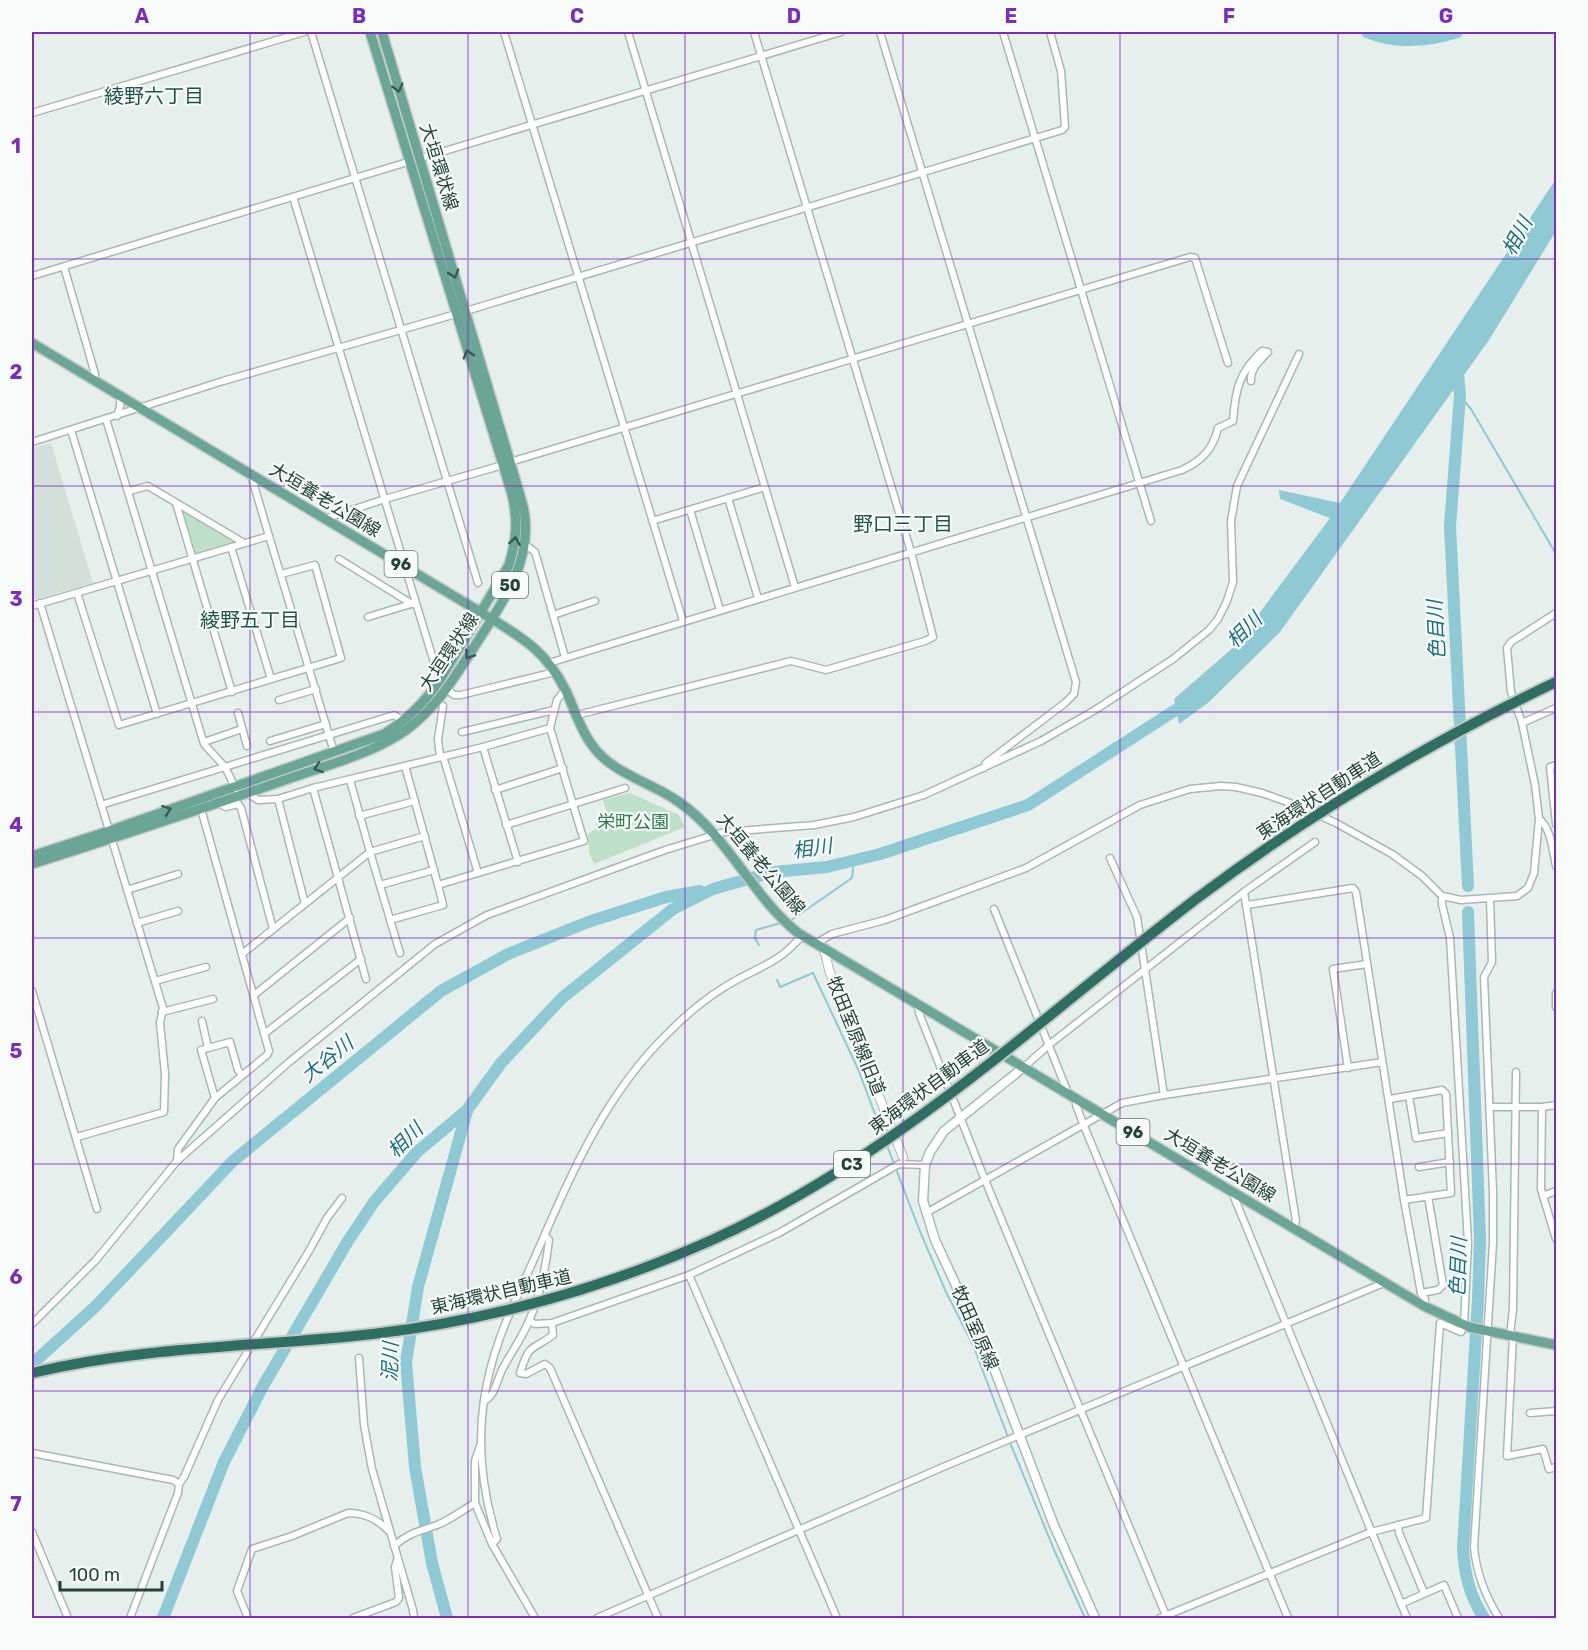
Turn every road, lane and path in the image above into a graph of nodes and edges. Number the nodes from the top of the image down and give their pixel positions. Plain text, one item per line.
1 (304, 32) edge
2 (311, 32) edge
3 (370, 32) edge
4 (382, 32) edge
5 (504, 32) edge
6 (628, 32) edge
7 (754, 32) edge
8 (841, 32) edge
9 (880, 32) edge
10 (1003, 32) edge
11 (1050, 32) edge
12 (761, 56) junction
13 (646, 90) junction
14 (32, 113) edge
15 (532, 125) junction
16 (1035, 139) junction
17 (415, 160) junction
18 (922, 173) junction
19 (355, 178) junction
20 (293, 197) junction
21 (807, 208) junction
22 (692, 242) junction
23 (64, 267) junction
24 (32, 276) edge
25 (578, 276) junction
26 (1081, 290) junction
27 (461, 312) junction
28 (968, 323) junction
29 (401, 330) junction
30 (32, 343) edge
31 (338, 347) junction
32 (1299, 354) dead end
33 (853, 359) junction
34 (1228, 363) dead end
35 (94, 381) junction
36 (1251, 381) dead end
37 (737, 394) junction
38 (120, 396) junction
39 (141, 408) junction
40 (117, 416) junction
41 (106, 419) junction
42 (624, 428) junction
43 (71, 430) junction
44 (32, 442) edge
45 (507, 463) junction
46 (251, 476) junction
47 (446, 481) junction
48 (1140, 483) junction
49 (765, 487) junction
50 (129, 491) junction
51 (728, 498) junction
52 (385, 499) junction
53 (176, 503) junction
54 (690, 510) junction
55 (1025, 517) junction
56 (324, 519) junction
57 (652, 521) junction
58 (1151, 521) dead end
59 (269, 536) junction
60 (244, 543) junction
61 (526, 544) junction
62 (231, 547) junction
63 (910, 552) junction
64 (193, 559) junction
65 (339, 559) dead end
66 (404, 566) junction
67 (153, 571) junction
68 (281, 574) junction
69 (116, 581) junction
70 (478, 583) dead end
71 (795, 587) junction
72 (77, 594) junction
73 (758, 598) junction
74 (595, 601) dead end
75 (40, 603) junction
76 (414, 603) junction
77 (32, 606) edge
78 (720, 610) junction
79 (481, 612) junction
80 (553, 615) junction
81 (1557, 615) edge
82 (368, 617) dead end
83 (492, 619) junction
84 (683, 621) junction
85 (565, 657) junction
86 (549, 663) junction
87 (309, 668) junction
88 (436, 669) dead end
89 (555, 672) junction
90 (271, 680) junction
91 (1557, 682) edge
92 (316, 689) junction
93 (447, 689) junction
94 (565, 690) junction
95 (232, 692) junction
96 (279, 700) dead end
97 (193, 704) junction
98 (443, 706) dead end
99 (1557, 708) edge
100 (554, 710) junction
101 (238, 713) dead end
102 (157, 714) junction
103 (577, 715) junction
104 (404, 721) junction
105 (1522, 723) junction
106 (326, 724) junction
107 (550, 728) junction
108 (242, 729) junction
109 (462, 732) dead end
110 (329, 735) junction
111 (270, 741) dead end
112 (204, 742) junction
113 (247, 746) dead end
114 (483, 747) junction
115 (334, 752) junction
116 (441, 757) junction
117 (1557, 765) edge
118 (405, 766) junction
119 (225, 767) junction
120 (563, 768) junction
121 (984, 769) junction
122 (350, 780) junction
123 (235, 786) junction
124 (313, 788) junction
125 (625, 788) dead end
126 (495, 790) junction
127 (243, 794) junction
128 (278, 800) junction
129 (415, 801) junction
130 (218, 803) junction
131 (573, 804) junction
132 (101, 805) junction
133 (201, 809) junction
134 (360, 816) junction
135 (1539, 819) junction
136 (1557, 824) edge
137 (506, 825) junction
138 (110, 835) junction
139 (425, 836) junction
140 (717, 837) junction
141 (1315, 843) dead end
142 (370, 852) junction
143 (32, 856) edge
144 (1110, 858) dead end
145 (518, 862) junction
146 (32, 864) edge
147 (1557, 866) edge
148 (434, 870) junction
149 (478, 873) junction
150 (178, 874) dead end
151 (338, 877) junction
152 (380, 885) junction
153 (438, 885) junction
154 (127, 890) junction
155 (1244, 892) junction
156 (1442, 896) junction
157 (1490, 899) junction
158 (305, 904) junction
159 (1247, 905) junction
160 (994, 909) dead end
161 (178, 911) dead end
162 (350, 918) junction
163 (390, 920) junction
164 (137, 922) junction
165 (273, 929) junction
166 (800, 935) junction
167 (820, 946) junction
168 (400, 953) dead end
169 (242, 954) junction
170 (361, 959) junction
171 (1367, 964) junction
172 (206, 967) dead end
173 (1144, 969) junction
174 (366, 979) dead end
175 (155, 981) junction
176 (32, 991) edge
177 (1557, 993) edge
178 (254, 995) junction
179 (213, 999) dead end
180 (918, 1005) junction
181 (1557, 1007) edge
182 (162, 1012) junction
183 (202, 1021) dead end
184 (264, 1034) junction
185 (1050, 1044) junction
186 (208, 1048) junction
187 (1382, 1062) junction
188 (1024, 1067) junction
189 (1348, 1068) junction
190 (1516, 1072) dead end
191 (242, 1075) junction
192 (1274, 1079) junction
193 (1164, 1095) junction
194 (1072, 1096) junction
195 (1409, 1096) junction
196 (215, 1098) junction
197 (1390, 1099) junction
198 (1557, 1105) edge
199 (1490, 1107) junction
200 (1516, 1107) junction
201 (1542, 1107) junction
202 (1103, 1114) junction
203 (960, 1118) junction
204 (1084, 1126) junction
205 (1448, 1133) junction
206 (76, 1137) junction
207 (177, 1161) junction
208 (901, 1161) junction
209 (1450, 1162) junction
210 (925, 1165) junction
211 (1419, 1167) dead end
212 (985, 1180) junction
213 (1557, 1191) edge
214 (1232, 1192) junction
215 (1428, 1196) junction
216 (1543, 1196) junction
217 (342, 1198) dead end
218 (1404, 1200) junction
219 (98, 1209) dead end
220 (926, 1213) junction
221 (1294, 1228) junction
222 (544, 1235) junction
223 (1557, 1239) edge
224 (689, 1275) junction
225 (1386, 1282) junction
226 (1421, 1293) junction
227 (1424, 1306) junction
228 (529, 1322) junction
229 (552, 1323) junction
230 (32, 1324) edge
231 (1286, 1325) junction
232 (1466, 1326) junction
233 (1485, 1331) junction
234 (1512, 1336) junction
235 (1557, 1345) edge
236 (359, 1358) dead end
237 (1184, 1367) junction
238 (32, 1373) edge
239 (484, 1401) junction
240 (1081, 1410) junction
241 (1557, 1411) edge
242 (1530, 1413) dead end
243 (1017, 1437) junction
244 (481, 1444) junction
245 (32, 1453) edge
246 (1557, 1467) edge
247 (179, 1484) junction
248 (475, 1503) junction
249 (1398, 1525) junction
250 (799, 1531) junction
251 (32, 1532) edge
252 (389, 1532) junction
253 (1371, 1532) junction
254 (492, 1544) junction
255 (394, 1546) junction
256 (397, 1559) junction
257 (1269, 1573) junction
258 (1424, 1593) junction
259 (648, 1595) junction
260 (1401, 1604) junction
261 (68, 1618) edge
262 (130, 1618) edge
263 (248, 1618) edge
264 (353, 1618) edge
265 (414, 1618) edge
266 (535, 1618) edge
267 (597, 1618) edge
268 (658, 1618) edge
269 (837, 1618) edge
270 (1095, 1618) edge
271 (1165, 1618) edge
272 (1288, 1618) edge
273 (1407, 1618) edge
274 (1458, 1618) edge
275 (1499, 1618) edge

1 - 14 street
2 - 19 street
3 - 17 main road, 大垣環状線 / 50
4 -> 17 main road, 大垣環状線 / 50
5 - 15 street
6 - 13 street
7 - 12 street
8 - 12 street
9 - 18 street
10 - 16 street
11 - 16 street
12 - 13 street
12 - 21 street
13 - 15 street
13 - 22 street
15 - 17 street
15 - 25 street
16 - 18 street
16 - 26 street
17 - 19 street
17 - 27 main road, 大垣環状線 / 50
18 - 21 street
18 - 28 street
19 - 20 street
19 - 29 street
20 - 23 street
20 - 31 street
21 - 22 street
21 - 33 street
22 - 25 street
22 - 37 street
23 - 24 street
23 - 35 street
25 - 27 street
25 - 42 street
26 - 28 street
26 - 34 street
26 - 48 street
27 - 29 street
27 - 45 main road, 大垣環状線 / 50
28 - 33 street
28 - 55 street
29 - 31 street
29 - 47 street
30 - 35 main road, 大垣養老公園線 / 96
31 - 39 street
31 - 52 street
32 - 121 street
33 - 37 street
33 - 63 street
35 - 38 main road, 大垣養老公園線 / 96
36 - 48 street
37 - 42 street
37 - 49 street
38 - 39 main road, 大垣養老公園線 / 96
38 - 40 street
39 - 40 street
39 - 46 main road, 大垣養老公園線 / 96
40 - 41 street
41 - 43 street
41 - 50 street
42 - 45 street
42 - 57 street
43 - 44 street
43 - 69 street
45 - 47 street
45 - 61 main road, 大垣環状線 / 50
79 -> 45 main road, 大垣環状線 / 50
46 - 56 main road, 大垣養老公園線 / 96
46 - 59 street
47 - 52 street
47 - 70 street
48 - 55 street
48 - 58 street
49 - 51 street
49 - 71 street
50 - 53 street
50 - 67 street
51 - 54 street
51 - 73 street
52 - 56 street
52 - 66 street
53 - 60 street
53 - 64 street
54 - 57 street
54 - 78 street
55 - 63 street
55 - 121 street
56 - 66 main road, 大垣養老公園線 / 96
57 - 84 street
59 - 60 street
59 - 68 street
60 - 62 street
61 - 80 street
61 - 83 main road, 大垣環状線 / 50
62 - 64 street
62 - 90 street
63 - 71 street
63 - 103 street
64 - 67 street
64 - 95 street
65 - 76 street
66 - 76 street
66 - 79 main road, 大垣養老公園線 / 96
67 - 69 street
67 - 97 street
68 - 87 street
68 - 87 street
69 - 72 street
69 - 102 street
71 - 73 street
72 - 75 street
72 - 102 street
73 - 78 street
74 - 80 street
75 - 77 street
75 - 132 street
76 - 82 street
76 - 88 street
78 - 84 street
79 - 83 main road, 大垣養老公園線 / 96
79 - 104 main road, 大垣環状線 / 50
80 - 85 street
81 - 105 street
83 - 86 main road, 大垣養老公園線 / 96
83 -> 93 main road, 大垣環状線 / 50
84 - 85 street
85 - 86 street
86 - 89 main road, 大垣養老公園線 / 96
87 - 90 street
87 - 92 street
89 - 93 street
89 - 94 main road, 大垣養老公園線 / 96
90 - 95 street
91 - 238 highway, 東海環状自動車道 / C3, bridge
92 - 96 street
92 - 106 street
93 -> 127 main road, 大垣環状線 / 50
94 - 100 street
94 - 103 main road, 大垣養老公園線 / 96
95 - 97 street
97 - 102 street
97 - 112 street
98 - 116 street
99 - 105 street
100 - 107 street
100 - 109 street
101 - 108 street
103 - 140 main road, 大垣養老公園線 / 96
104 - 110 street
104 - 115 main road, 大垣環状線 / 50
105 - 135 street
106 - 110 street
106 - 111 street
107 - 114 street
107 - 120 street
108 - 112 street
108 - 113 street
110 - 115 street
110 - 119 street
112 - 119 street
114 - 116 street
114 - 126 street
115 - 123 main road, 大垣環状線 / 50
116 - 118 street
116 - 149 street
117 - 136 street
118 - 122 street
118 - 129 street
119 - 123 street
119 - 132 street
120 - 126 street
120 - 131 street
121 - 140 street
122 - 124 street
122 - 134 street
123 - 127 street
138 -> 123 main road, 大垣環状線 / 50
124 - 128 street
124 - 151 street
125 - 131 street
126 - 137 street
127 - 128 street
127 - 130 main road, 大垣環状線 / 50
128 - 158 street
129 - 134 street
129 - 139 street
130 - 133 main road, 大垣環状線 / 50
130 - 165 street
131 - 137 street
131 - 145 street
132 - 138 street
133 - 138 main road, 大垣環状線 / 50
133 - 169 street
134 - 142 street
135 - 147 street
135 - 157 street
137 - 145 street
138 - 143 main road, 大垣環状線 / 50
138 - 146 main road, 大垣環状線 / 50
138 - 154 street
139 - 142 street
139 - 148 street
140 - 166 main road, 大垣養老公園線 / 96
140 - 207 street
141 - 155 street
142 - 151 street
142 - 152 street
144 - 173 street
145 - 149 street
148 - 152 street
148 - 153 street
149 - 153 street
150 - 154 street
151 - 158 street
151 - 162 street
152 - 163 street
153 - 163 street
154 - 164 street
155 - 159 street
155 - 173 street
156 - 157 street
156 - 167 street
156 - 232 street
157 - 199 street
158 - 165 street
159 - 171 street
159 - 192 street
160 - 185 street
161 - 164 street
162 - 170 street
162 - 178 street
163 - 168 street
164 - 175 street
165 - 169 street
166 - 167 main road, 大垣養老公園線 / 96
166 - 222 street
167 - 180 main road, 大垣養老公園線 / 96
167 - 208 street, 牧田室原線旧道
169 - 178 street
170 - 174 street
170 - 184 street
171 - 187 street
171 - 189 street
172 - 175 street
173 - 185 street
173 - 193 street
175 - 182 street
176 - 206 street
177 - 181 street
178 - 184 street
179 - 182 street
180 - 188 main road, 大垣養老公園線 / 96
180 - 203 street
182 - 206 street
183 - 186 street
184 - 191 street
185 - 188 street
185 - 194 street
186 - 191 street
186 - 196 street
187 - 189 street
187 - 197 street
188 - 194 main road, 大垣養老公園線 / 96
188 - 203 main road, 牧田室原線
189 - 192 street
190 - 200 street
191 - 196 street
192 - 193 street
192 - 221 street
193 - 202 street
194 - 202 main road, 大垣養老公園線 / 96
194 - 204 street
195 - 197 street
195 - 205 street
195 - 205 street
196 - 207 street
197 - 218 street
198 - 201 street
199 - 200 street
199 - 233 street
200 - 201 street
200 - 234 street
201 - 216 street
202 - 204 street
202 - 214 main road, 大垣養老公園線 / 96
203 - 210 main road, 牧田室原線
203 - 212 street
204 - 212 street
204 - 237 street
205 - 209 street
206 - 219 street
207 - 230 street
208 - 210 street
208 - 224 street
209 - 211 street
209 - 215 street
210 - 220 main road, 牧田室原線
212 - 220 street
212 - 240 street
213 - 216 street
214 - 221 main road, 大垣養老公園線 / 96
214 - 231 street
215 - 218 street
215 - 226 street
216 - 223 street
217 - 247 street
218 - 226 street
220 - 243 main road, 牧田室原線
221 - 225 main road, 大垣養老公園線 / 96
222 - 228 street
222 - 239 street
224 - 229 street
224 - 250 street
225 - 227 main road, 大垣養老公園線 / 96
225 - 231 street
226 - 227 street
227 - 232 main road, 大垣養老公園線 / 96
228 - 229 street
228 - 239 street
229 - 259 street
231 - 237 street
231 - 253 street
232 - 233 main road, 大垣養老公園線 / 96
232 - 249 street
233 - 234 main road, 大垣養老公園線 / 96
233 - 275 street
234 - 235 main road, 大垣養老公園線 / 96
234 - 246 street
236 - 252 street
237 - 240 street
237 - 257 street
239 - 244 street
240 - 243 street
240 - 271 street
241 - 242 street
243 - 250 street
243 - 270 main road, 牧田室原線
244 - 248 street
244 - 254 street
245 - 247 street
247 - 262 street
248 - 254 street
248 - 255 street
249 - 253 street
249 - 258 street
250 - 259 street
250 - 269 street
251 - 261 street
252 - 255 street
252 - 263 street
253 - 257 street
253 - 260 street
254 - 266 street
255 - 256 street
256 - 264 street
256 - 265 street
257 - 271 street
257 - 272 street
258 - 260 street
258 - 274 street
259 - 267 street
259 - 268 street
260 - 273 street

